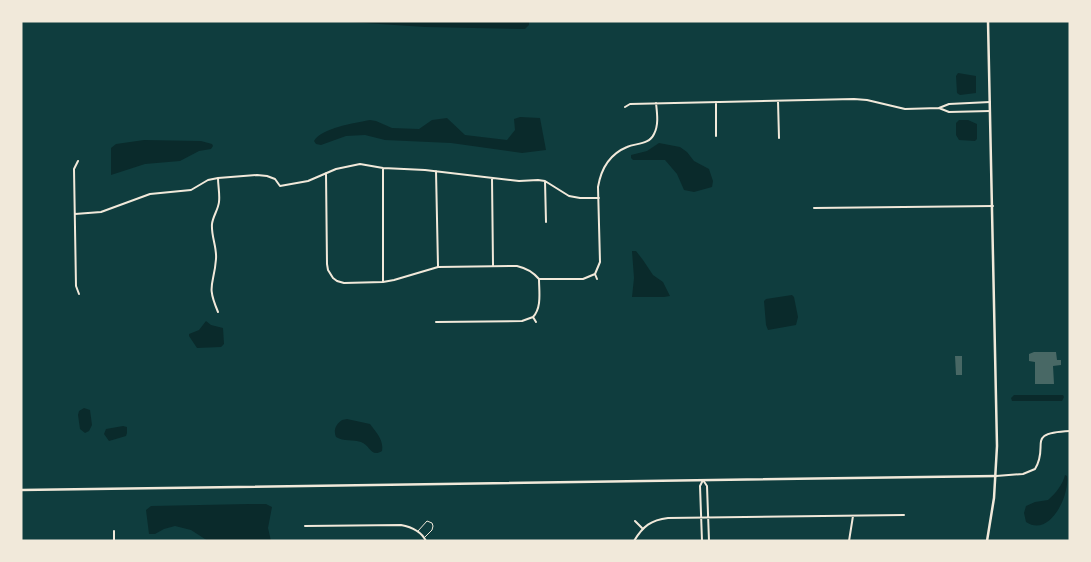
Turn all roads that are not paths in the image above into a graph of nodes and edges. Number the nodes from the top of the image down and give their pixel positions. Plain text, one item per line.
1 (988, 21) edge
2 (778, 101) junction
3 (716, 102) junction
4 (990, 102) junction
5 (656, 103) junction
6 (625, 107) dead end
7 (939, 108) junction
8 (990, 111) junction
9 (716, 136) dead end
10 (780, 138) dead end
11 (78, 161) dead end
12 (383, 168) junction
13 (436, 171) junction
14 (326, 174) junction
15 (218, 178) junction
16 (492, 178) junction
17 (545, 181) junction
18 (599, 198) junction
19 (992, 206) junction
20 (814, 208) dead end
21 (75, 214) junction
22 (546, 222) dead end
23 (493, 266) junction
24 (438, 267) junction
25 (595, 274) junction
26 (331, 275) junction
27 (327, 278) dead end
28 (539, 279) junction
29 (597, 279) dead end
30 (383, 282) junction
31 (79, 294) dead end
32 (218, 312) dead end
33 (533, 317) junction
34 (436, 322) dead end
35 (536, 322) dead end
36 (1070, 431) edge
37 (996, 476) junction
38 (703, 480) junction
39 (21, 490) edge
40 (904, 515) dead end
41 (853, 516) junction
42 (701, 518) junction
43 (708, 518) junction
44 (635, 521) dead end
45 (305, 526) dead end
46 (642, 528) junction
47 (114, 531) dead end
48 (418, 531) junction
49 (424, 537) junction
50 (114, 541) edge
51 (426, 541) edge
52 (634, 541) edge
53 (702, 541) edge
54 (709, 541) edge
55 (849, 541) edge
56 (987, 541) edge

1 - 4 street
2 - 3 street
2 - 7 street
2 - 10 street
3 - 5 street
3 - 9 street
4 - 7 street
4 - 8 street
5 - 6 street
5 - 18 street
7 - 8 street
8 - 19 street
11 - 21 street
12 - 13 street
12 - 14 street
12 - 30 street
13 - 16 street
13 - 24 street
14 - 15 street
14 - 26 street
15 - 21 street
15 - 32 street
16 - 17 street
16 - 23 street
17 - 18 street
17 - 22 street
18 - 25 street
19 - 20 street
19 - 37 street
21 - 31 street
23 - 24 street
23 - 28 street
24 - 30 street
25 - 28 street
25 - 29 street
26 - 27 street
26 - 30 street
28 - 33 street
33 - 34 street
33 - 35 street
36 - 37 street
37 - 38 street
37 - 56 street
38 - 39 street
38 - 42 street
38 - 43 street
40 - 41 street
41 - 43 street
41 - 55 street
42 - 43 street
42 - 46 street
42 - 53 street
43 - 54 street
44 - 46 street
45 - 48 street
46 - 52 street
47 - 50 street
48 - 49 street
48 - 49 lane
49 - 51 street

